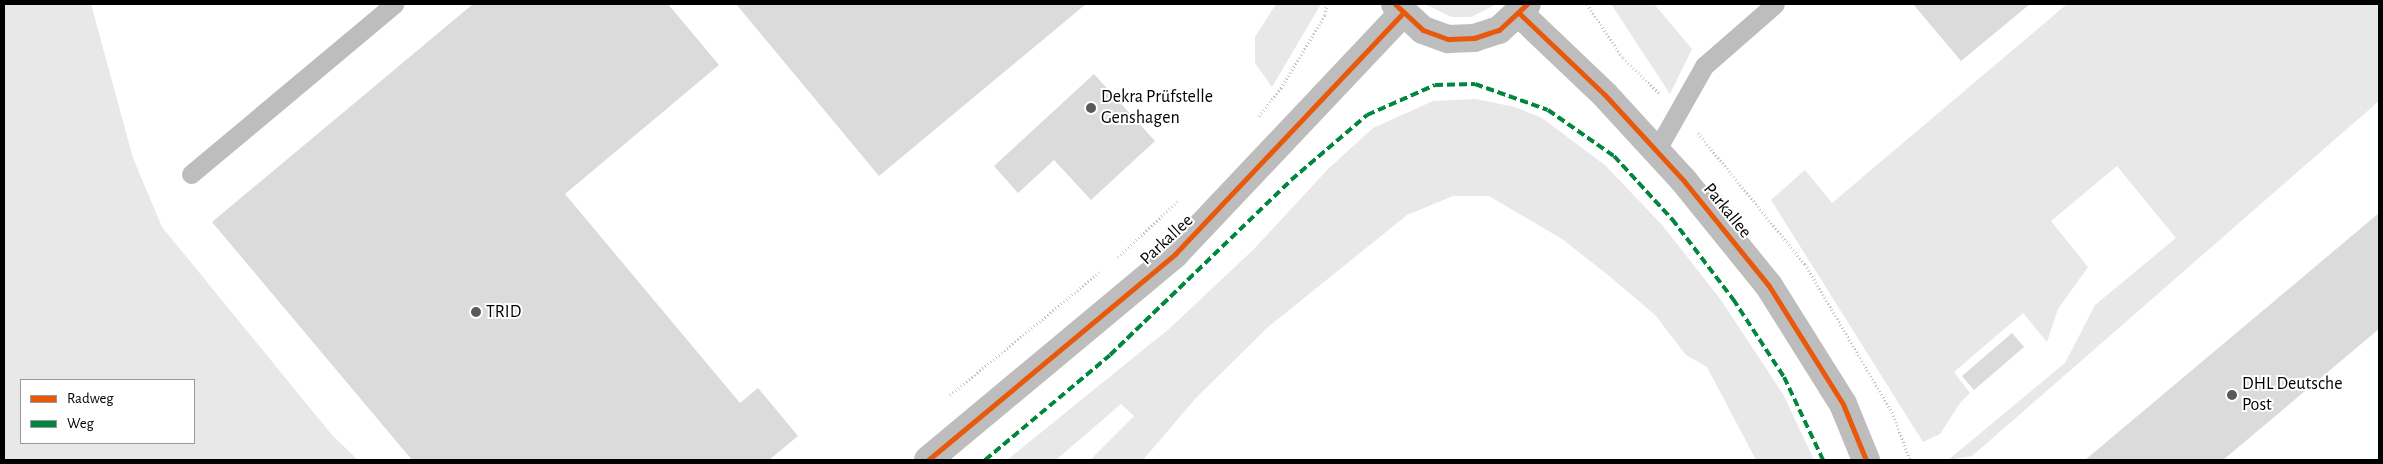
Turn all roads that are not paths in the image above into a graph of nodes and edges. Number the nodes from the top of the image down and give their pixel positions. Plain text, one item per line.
1 (394, 4) edge
2 (1775, 4) edge
3 (1399, 9) edge
4 (1523, 9) edge
5 (1656, 151) junction
6 (191, 174) dead end
7 (928, 460) edge
8 (1866, 460) edge

1 - 6 lane
2 - 5 lane
3 - 4 street, Parkallee
3 - 7 street, Parkallee
4 - 5 street, Parkallee
5 - 8 street, Parkallee

